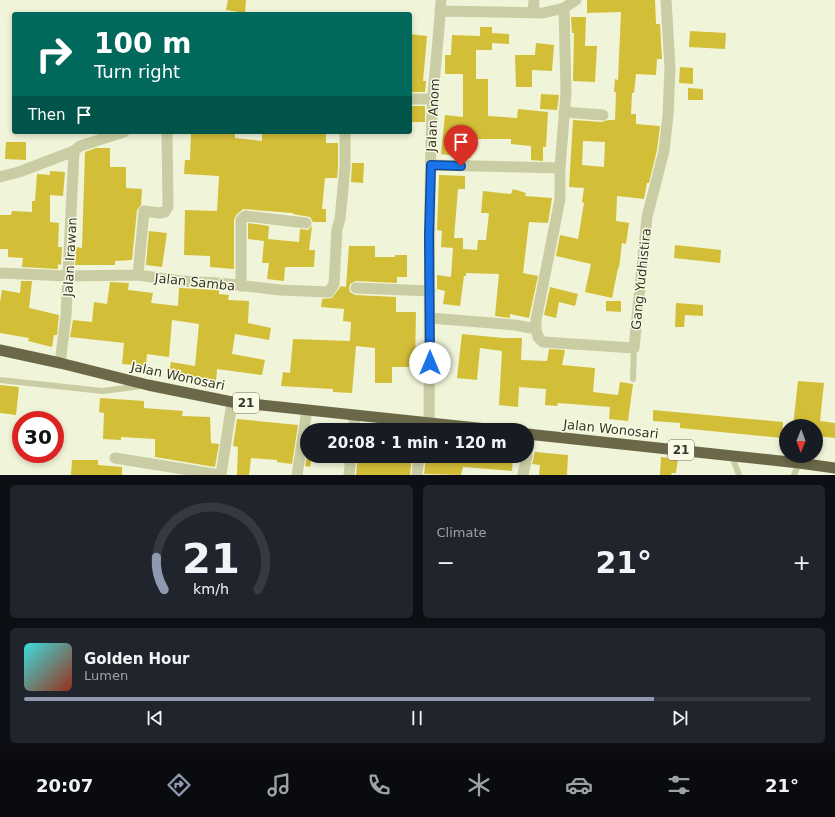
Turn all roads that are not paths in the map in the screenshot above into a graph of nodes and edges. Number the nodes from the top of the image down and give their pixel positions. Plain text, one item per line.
1 (534, 0) edge
2 (576, 0) edge
3 (666, 0) edge
4 (441, 6) edge
5 (564, 8) junction
6 (533, 13) junction
7 (412, 99) edge
8 (433, 99) junction
9 (564, 112) junction
10 (603, 114) dead end
11 (118, 134) edge
12 (167, 134) edge
13 (345, 134) edge
14 (74, 152) junction
15 (431, 165) junction
16 (560, 168) junction
17 (0, 177) edge
18 (306, 223) dead end
19 (0, 273) edge
20 (138, 275) junction
21 (68, 276) junction
22 (241, 286) junction
23 (356, 288) dead end
24 (430, 291) junction
25 (430, 318) junction
26 (536, 329) junction
27 (634, 348) junction
28 (0, 350) edge
29 (60, 363) junction
30 (633, 378) dead end
31 (0, 380) edge
32 (148, 385) junction
33 (232, 402) junction
34 (307, 410) junction
35 (354, 415) junction
36 (353, 423) edge
37 (410, 423) edge
38 (424, 423) edge
39 (534, 435) edge
40 (732, 456) junction
41 (115, 458) dead end
42 (779, 461) edge
43 (350, 463) edge
44 (418, 463) edge
45 (525, 463) edge
46 (799, 463) joint
47 (835, 468) edge
48 (220, 475) edge
49 (297, 475) edge
50 (349, 475) edge
51 (417, 475) edge
52 (523, 475) edge
53 (739, 475) edge
54 (794, 475) edge

1 - 6 street
2 - 5 street
3 - 27 street, Gang Yudhistira
4 - 6 street
4 - 8 street, Jalan Anom
5 - 6 street
5 - 9 street
7 - 8 street
8 - 15 street, Jalan Anom
9 - 10 street
9 - 16 street
11 - 14 street
12 - 20 street
13 - 22 street, Jalan Samba
14 - 17 street
14 - 21 street, Jalan Irawan
15 - 16 street
15 - 24 street, Jalan Anom
16 - 26 street
18 - 22 street
19 - 21 street, Jalan Samba
20 - 21 street, Jalan Samba
20 - 22 street, Jalan Samba
21 - 29 street, Jalan Irawan
23 - 24 street
24 - 25 street, Jalan Anom
25 - 26 street
25 - 38 street, Jalan Anom
26 - 27 street, Gang Yudhistira
27 - 30 lane
28 - 29 highway, Jalan Wonosari / 21
29 - 32 highway, Jalan Wonosari / 21
31 - 32 lane
32 - 33 highway, Jalan Wonosari / 21
33 - 34 highway, Jalan Wonosari / 21
33 - 48 street
34 - 35 highway, Jalan Wonosari / 21
34 - 49 street
35 - 36 street
35 - 37 highway, Jalan Wonosari / 21
39 - 40 highway, Jalan Wonosari / 21
40 - 42 highway, Jalan Wonosari / 21
40 - 53 lane
41 - 48 street
43 - 50 street
44 - 51 street
45 - 52 street
46 - 47 highway, Jalan Wonosari / 21
46 - 54 lane

